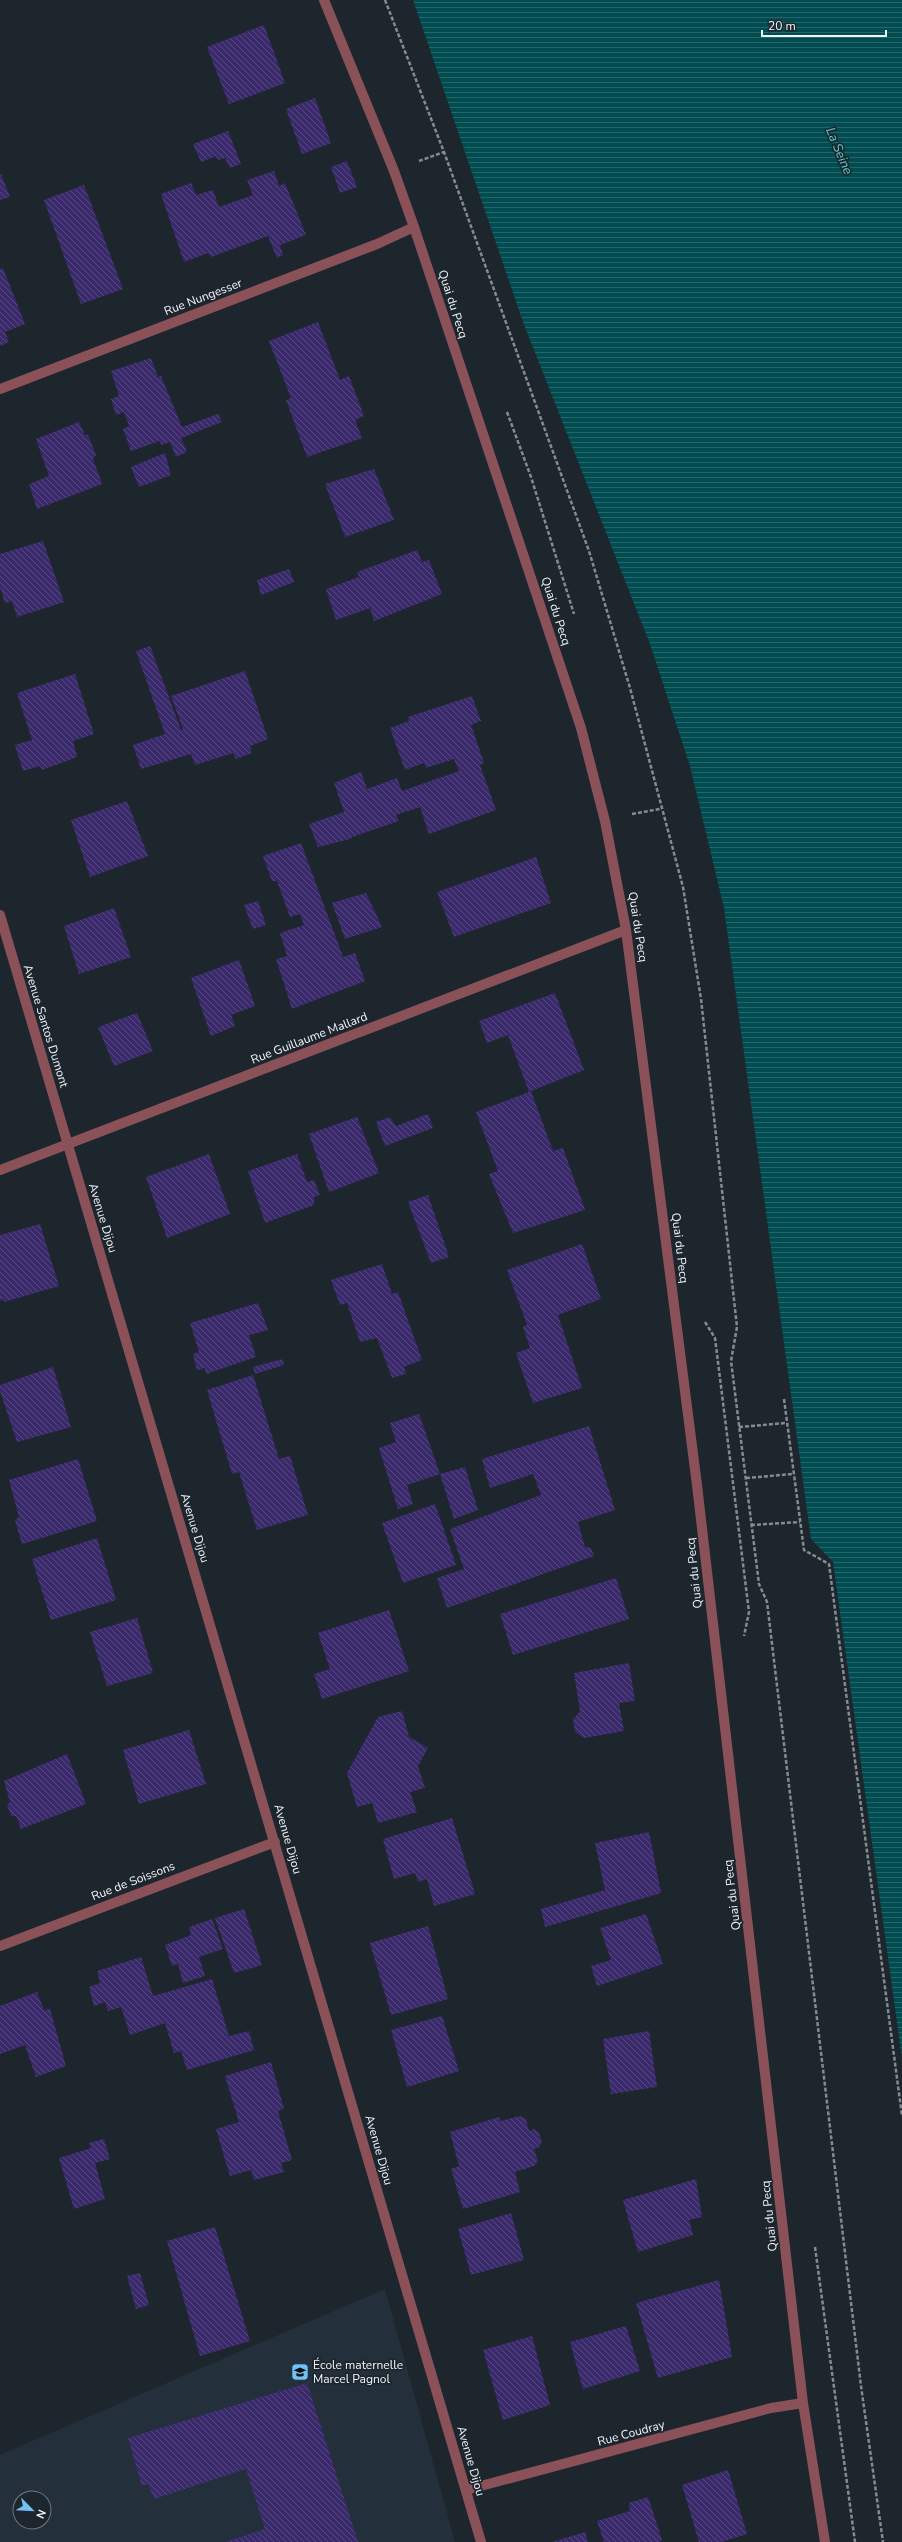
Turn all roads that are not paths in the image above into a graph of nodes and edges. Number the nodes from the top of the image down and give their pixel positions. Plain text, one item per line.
1 (324, 0) edge
2 (414, 227) junction
3 (0, 389) edge
4 (0, 915) edge
5 (626, 930) junction
6 (68, 1144) junction
7 (0, 1170) edge
8 (275, 1842) junction
9 (0, 1946) edge
10 (803, 2403) junction
11 (466, 2490) junction
12 (481, 2542) edge
13 (825, 2542) edge

1 - 2 street, Quai du Pecq
2 - 3 street, Rue Nungesser
2 - 5 street, Quai du Pecq
4 - 6 street, Avenue Santos Dumont
5 - 6 street, Rue Guillaume Mallard
5 - 10 street, Quai du Pecq
6 - 7 street, Rue Guillaume Mallard
6 - 8 street, Avenue Dijou
8 - 9 street, Rue de Soissons
8 - 11 street, Avenue Dijou
10 - 11 street, Rue Coudray
10 - 13 street, Quai du Pecq
11 - 12 street, Avenue Dijou

